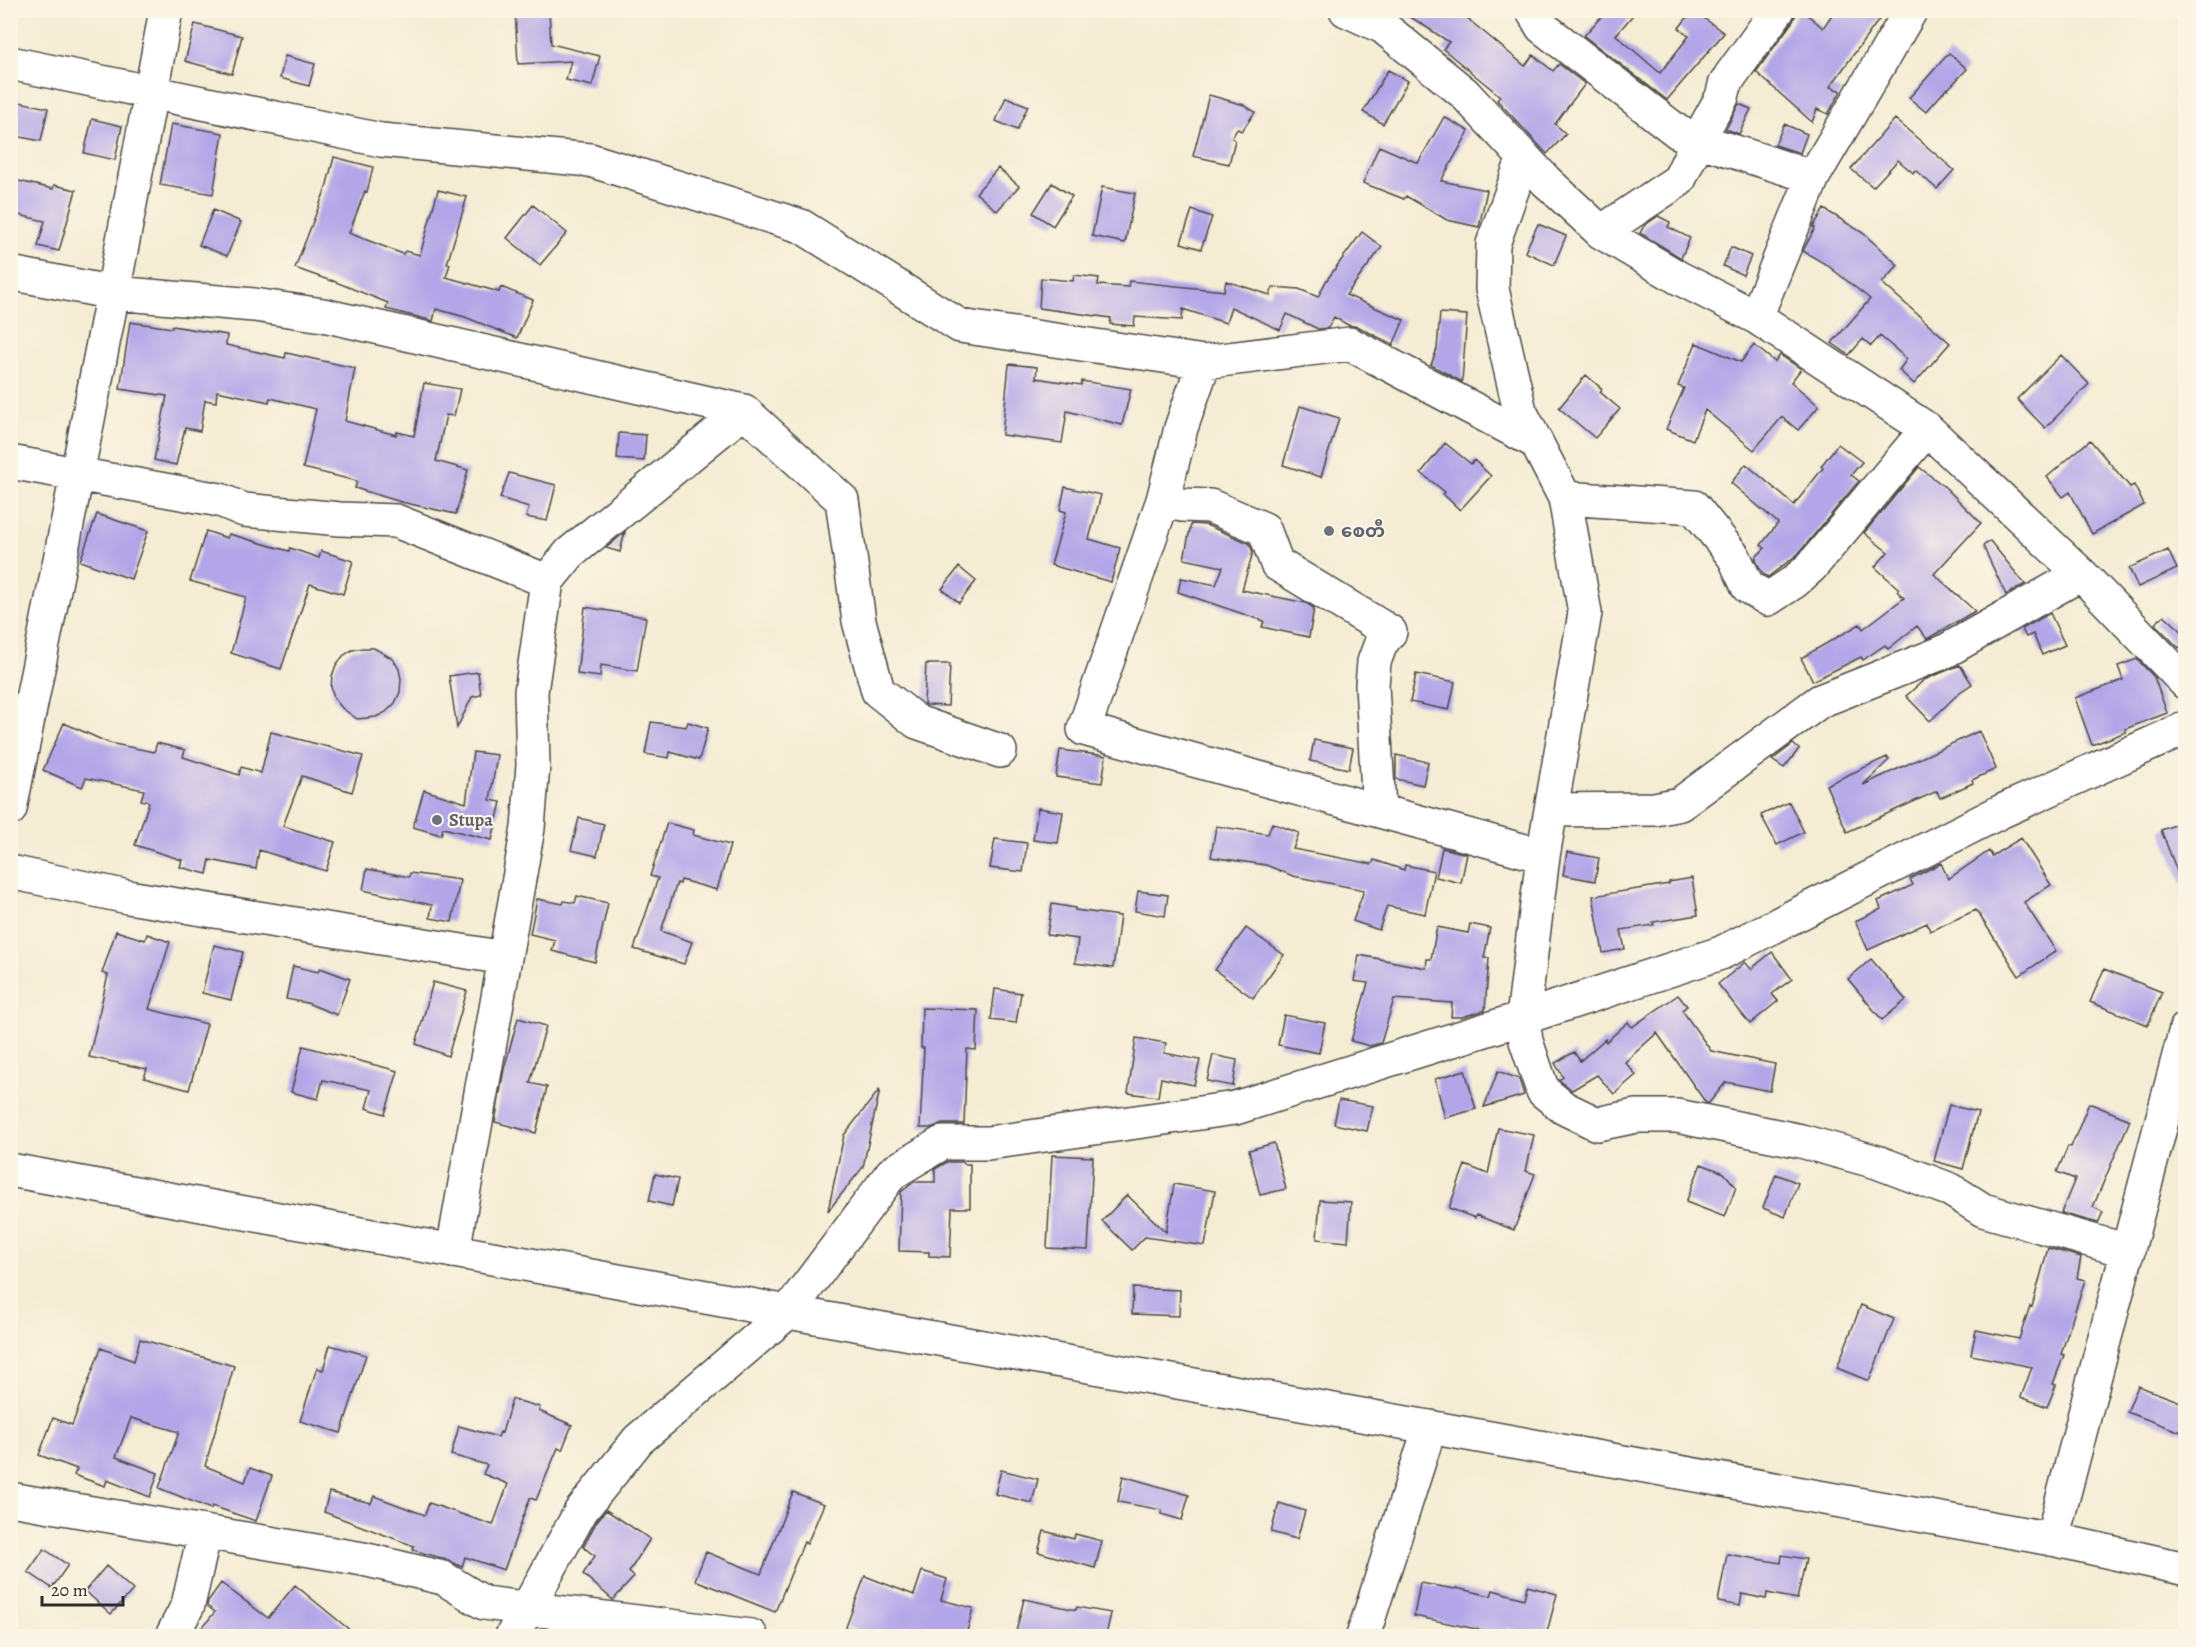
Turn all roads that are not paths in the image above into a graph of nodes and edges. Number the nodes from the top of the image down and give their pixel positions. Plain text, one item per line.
1 (166, 10) edge
2 (1346, 10) edge
3 (1532, 10) edge
4 (1778, 10) edge
5 (1911, 10) edge
6 (10, 63) edge
7 (151, 93) junction
8 (1698, 140) junction
9 (1524, 157) junction
10 (1813, 177) junction
11 (1601, 232) junction
12 (10, 273) edge
13 (114, 293) junction
14 (1756, 317) junction
15 (1204, 362) junction
16 (744, 411) junction
17 (1927, 429) junction
18 (1536, 442) junction
19 (10, 462) edge
20 (76, 474) junction
21 (1565, 498) junction
22 (1163, 500) junction
23 (2081, 574) junction
24 (547, 581) junction
25 (24, 669) edge
26 (2186, 683) edge
27 (2186, 728) edge
28 (1000, 751) dead end
29 (10, 809) edge
30 (1379, 809) junction
31 (1551, 810) junction
32 (1543, 856) junction
33 (10, 872) edge
34 (505, 958) junction
35 (1523, 1018) junction
36 (2186, 1029) edge
37 (2174, 1121) edge
38 (10, 1170) edge
39 (453, 1251) junction
40 (2128, 1251) junction
41 (788, 1312) junction
42 (1430, 1427) junction
43 (12, 1502) edge
44 (205, 1532) junction
45 (2052, 1539) junction
46 (2186, 1569) edge
47 (529, 1607) junction
48 (172, 1636) edge
49 (512, 1636) edge
50 (751, 1636) edge
51 (1363, 1636) edge

1 - 7 street
2 - 9 street
3 - 8 street
4 - 8 street
5 - 10 street
6 - 7 street
7 - 13 street
7 - 15 street
8 - 10 street
8 - 11 street
9 - 11 street
9 - 18 street
10 - 14 street
11 - 14 street
12 - 13 street
13 - 16 street
13 - 20 street
14 - 17 street
15 - 18 street
15 - 22 street
16 - 24 street
16 - 28 street
17 - 21 street
17 - 23 street
18 - 21 street
19 - 20 street
20 - 24 street
20 - 25 street
21 - 31 street
22 - 30 street
22 - 30 street
23 - 26 street
23 - 31 street
24 - 34 street
25 - 29 street
27 - 35 street
30 - 32 street
31 - 32 street
32 - 35 street
33 - 34 street
34 - 39 street
35 - 40 street
35 - 41 street
36 - 37 street
37 - 40 street
38 - 39 street
39 - 41 street
40 - 45 street
41 - 42 street
41 - 47 street
42 - 45 street
42 - 51 street
43 - 44 street
44 - 47 street
44 - 48 street
45 - 46 street
47 - 49 street
47 - 50 street

